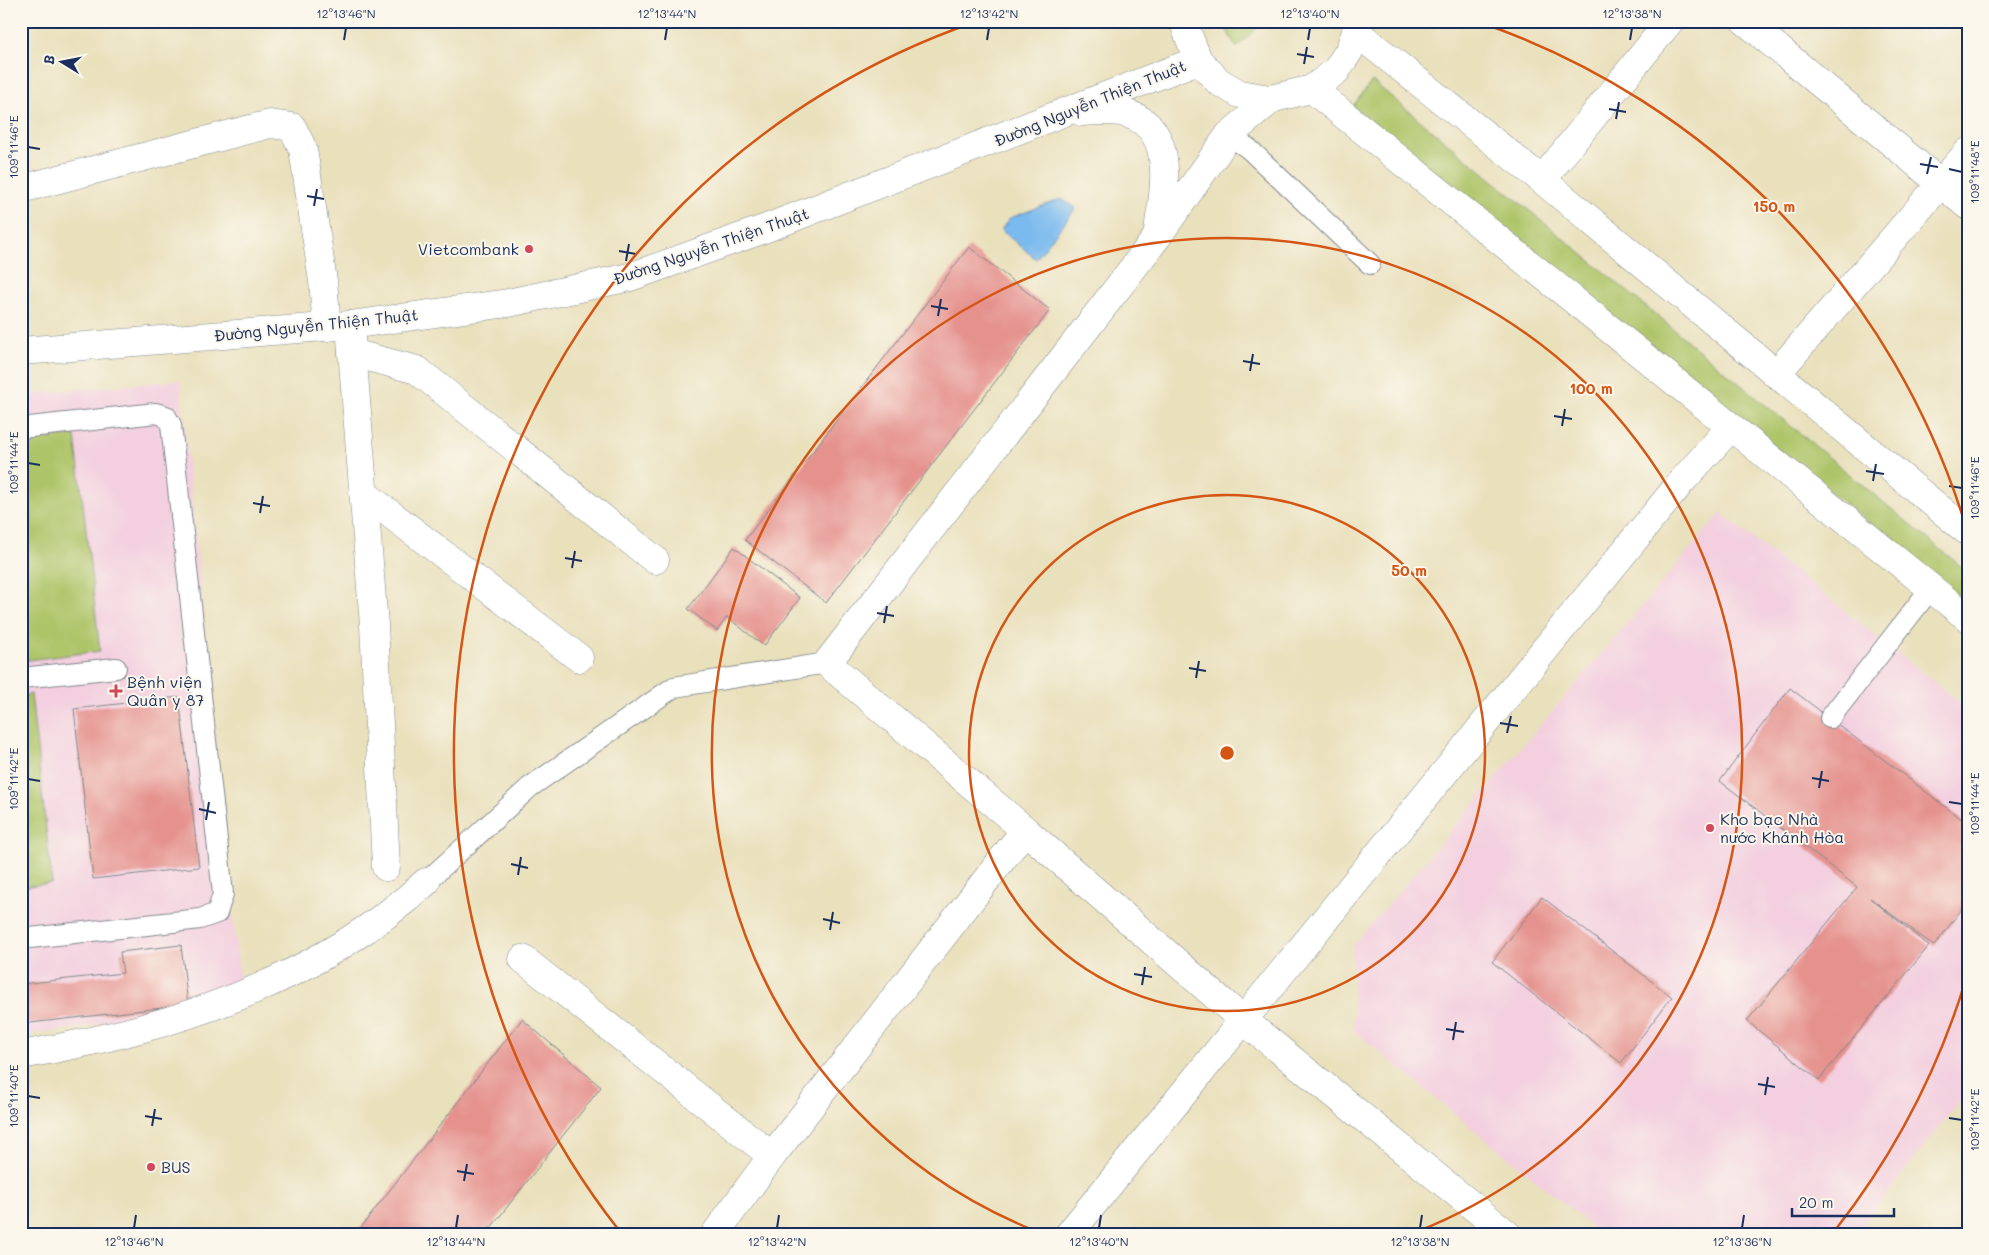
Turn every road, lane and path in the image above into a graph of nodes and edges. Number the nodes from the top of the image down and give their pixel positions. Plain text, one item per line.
1 (1186, 21) edge
2 (1670, 21) edge
3 (1745, 21) edge
4 (1356, 27) edge
5 (1198, 60) junction
6 (1312, 89) junction
7 (1272, 99) junction
8 (1065, 113) junction
9 (1229, 135) junction
10 (1968, 152) edge
11 (1542, 180) junction
12 (1941, 183) junction
13 (21, 190) edge
14 (1968, 206) edge
15 (1158, 237) junction
16 (1370, 264) dead end
17 (339, 326) junction
18 (21, 350) edge
19 (352, 353) junction
20 (1776, 374) junction
21 (1731, 427) junction
22 (21, 428) edge
23 (364, 493) junction
24 (1968, 532) edge
25 (655, 560) dead end
26 (1931, 588) junction
27 (1968, 618) edge
28 (579, 658) dead end
29 (827, 663) junction
30 (116, 668) dead end
31 (21, 678) edge
32 (1830, 718) dead end
33 (1024, 830) junction
34 (386, 867) dead end
35 (426, 882) joint
36 (21, 939) edge
37 (523, 959) dead end
38 (1243, 1020) junction
39 (21, 1055) edge
40 (772, 1156) junction
41 (715, 1234) edge
42 (1069, 1234) edge
43 (1507, 1234) edge

1 - 5 street
2 - 11 street
3 - 12 street
4 - 6 street
4 - 11 street
5 - 7 street
5 - 8 street, Đường Nguyễn Thiện Thuật
6 - 7 street
6 - 21 street
7 - 9 street
8 - 15 street
8 - 17 street, Đường Nguyễn Thiện Thuật
9 - 15 street
9 - 16 lane
10 - 12 street
11 - 20 street
12 - 14 street
12 - 20 street
13 - 17 street
15 - 29 street
17 - 18 street, Đường Nguyễn Thiện Thuật
17 - 19 street
19 - 23 street
19 - 25 street
20 - 24 street
21 - 26 street
21 - 38 street
22 - 36 lane
23 - 28 street
23 - 34 street
26 - 27 street
26 - 32 lane
29 - 33 street
29 - 35 lane
30 - 31 lane
33 - 38 street
33 - 40 street
35 - 39 street
37 - 40 street
38 - 42 street
38 - 43 street
40 - 41 street

